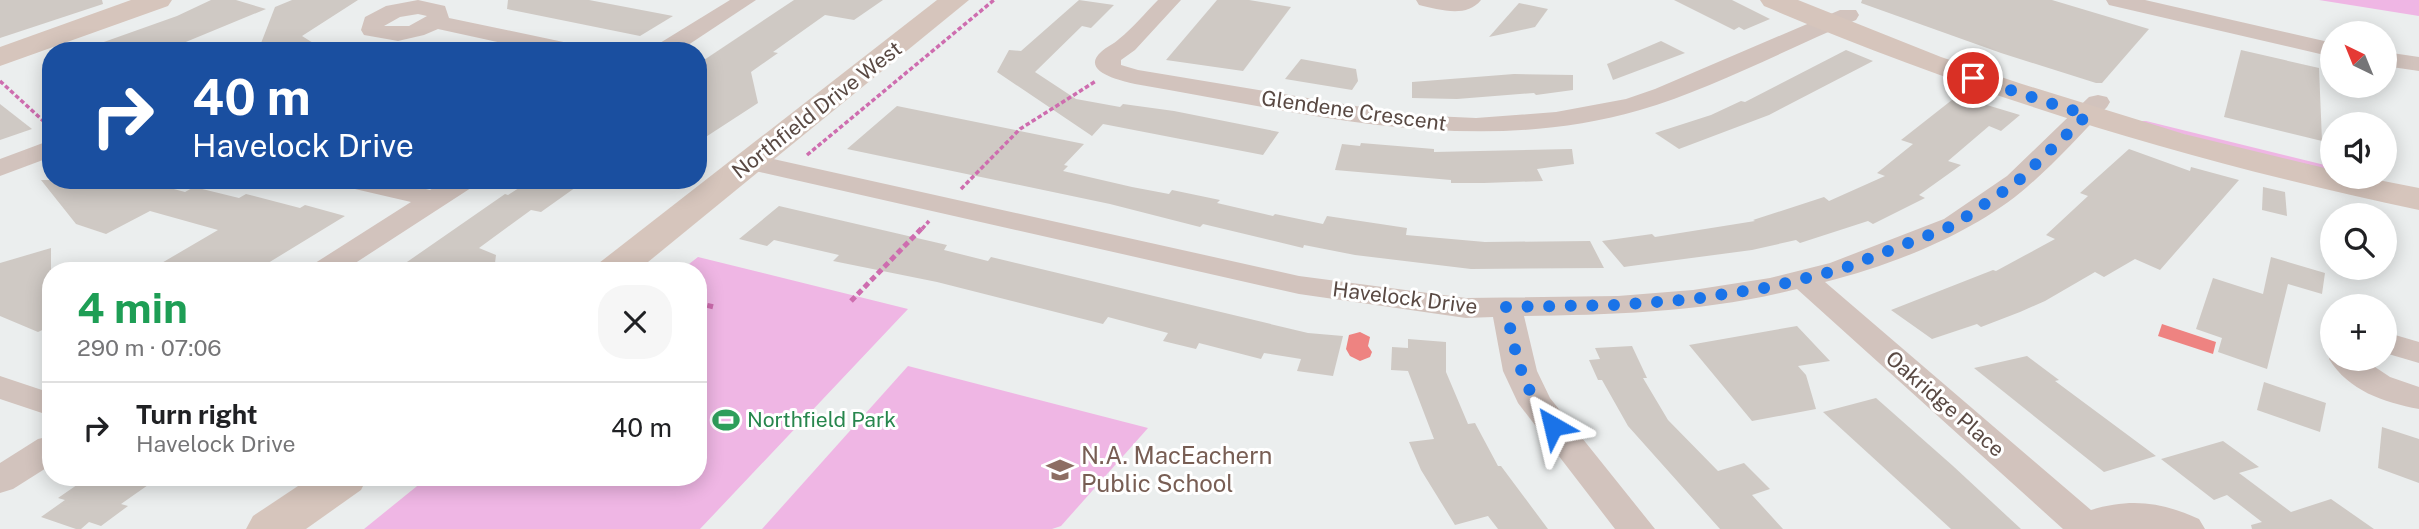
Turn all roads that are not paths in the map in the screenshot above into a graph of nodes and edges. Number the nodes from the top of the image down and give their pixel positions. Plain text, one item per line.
1 (158, 0) edge
2 (745, 0) edge
3 (955, 0) edge
4 (1170, 0) edge
5 (1427, 0) edge
6 (1470, 0) edge
7 (1774, 0) edge
8 (2118, 0) edge
9 (1829, 13) edge
10 (435, 22) dead end
11 (530, 42) edge
12 (677, 42) edge
13 (2320, 47) edge
14 (0, 57) edge
15 (2398, 61) edge
16 (2419, 64) edge
17 (2092, 109) junction
18 (42, 151) edge
19 (2320, 158) edge
20 (751, 162) junction
21 (0, 167) edge
22 (2397, 175) edge
23 (2419, 180) edge
24 (391, 189) edge
25 (450, 189) edge
26 (434, 199) junction
27 (2419, 199) edge
28 (337, 262) edge
29 (624, 262) edge
30 (1803, 279) junction
31 (1506, 307) junction
32 (2397, 346) edge
33 (2419, 353) edge
34 (2356, 371) edge
35 (0, 387) edge
36 (2419, 398) edge
37 (42, 402) edge
38 (42, 453) edge
39 (0, 480) edge
40 (332, 486) edge
41 (358, 486) edge
42 (270, 529) edge
43 (316, 529) edge
44 (1636, 529) edge
45 (2088, 529) edge
46 (2098, 529) edge
47 (2186, 529) edge

1 - 14 street
2 - 12 street
3 - 20 street, Northfield Drive West
4 - 9 street, Glendene Crescent
5 - 6 street
7 - 9 street
8 - 13 street
9 - 17 street
10 - 11 street
15 - 16 street
17 - 19 street
17 - 27 street
17 - 30 street, Havelock Drive
18 - 21 street
20 - 29 street, Northfield Drive West
20 - 31 street, Havelock Drive
22 - 23 street
24 - 26 street
25 - 26 street
26 - 28 street
30 - 31 street, Havelock Drive
30 - 45 street, Oakridge Place
31 - 44 street
32 - 33 street
34 - 36 street
35 - 37 street
38 - 39 street
40 - 42 street
41 - 43 street
46 - 47 street

